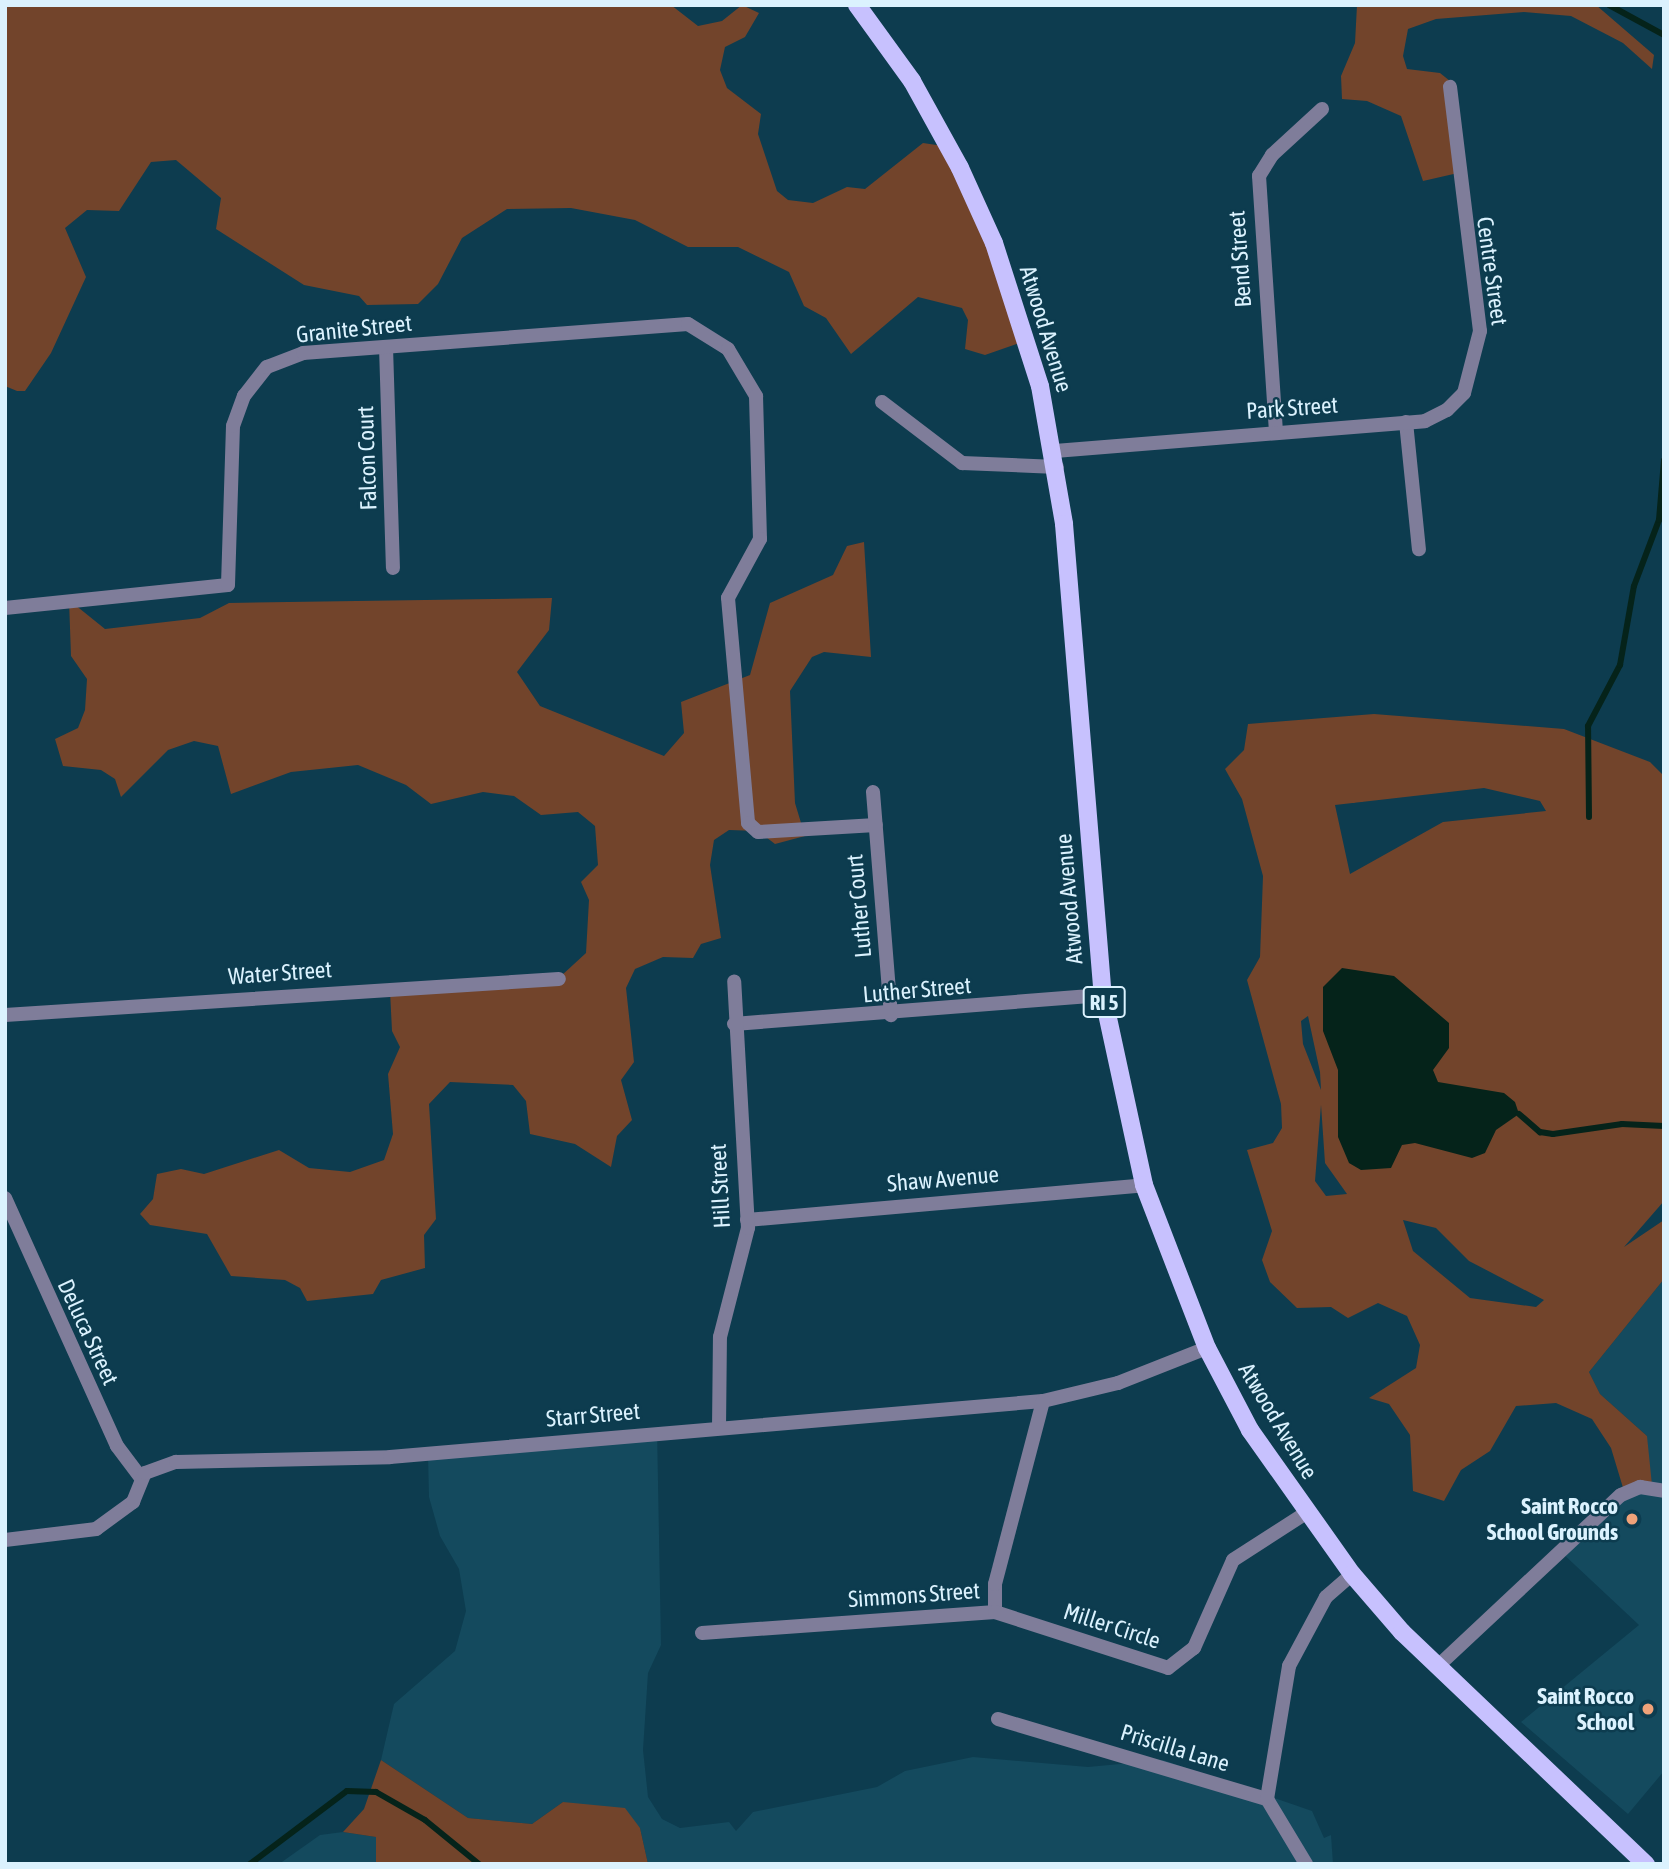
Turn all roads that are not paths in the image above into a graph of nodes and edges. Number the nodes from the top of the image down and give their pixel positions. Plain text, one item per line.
1 (859, 6) edge
2 (1450, 87) dead end
3 (1322, 109) dead end
4 (386, 347) junction
5 (882, 402) dead end
6 (1406, 422) junction
7 (1276, 432) junction
8 (1056, 459) junction
9 (1419, 549) dead end
10 (393, 568) dead end
11 (5, 608) edge
12 (873, 792) dead end
13 (876, 825) junction
14 (559, 979) dead end
15 (734, 981) dead end
16 (1103, 995) junction
17 (891, 1015) junction
18 (5, 1016) edge
19 (734, 1024) junction
20 (1144, 1185) junction
21 (5, 1198) edge
22 (747, 1220) junction
23 (1207, 1348) junction
24 (1043, 1401) junction
25 (719, 1427) junction
26 (141, 1478) junction
27 (1664, 1491) edge
28 (1306, 1513) junction
29 (5, 1540) edge
30 (1352, 1574) junction
31 (995, 1612) junction
32 (702, 1633) dead end
33 (1438, 1666) junction
34 (998, 1719) dead end
35 (1267, 1799) junction
36 (1306, 1864) edge
37 (1646, 1864) edge

1 - 8 main road, Atwood Avenue / RI 5
2 - 6 street, Centre Street
3 - 7 street, Bend Street
4 - 10 street, Falcon Court
4 - 11 street, Granite Street
4 - 13 street, Granite Street
5 - 8 street
6 - 7 street, Park Street
6 - 9 street
7 - 8 street, Park Street
8 - 16 main road, Atwood Avenue / RI 5
12 - 13 street, Luther Court
13 - 17 street, Luther Court
14 - 18 street, Water Street
15 - 19 street, Hill Street
16 - 17 street, Luther Street
16 - 20 main road, Atwood Avenue / RI 5
17 - 19 street, Luther Street
19 - 22 street, Hill Street
20 - 22 street, Shaw Avenue
20 - 23 main road, Atwood Avenue / RI 5
21 - 26 street, Deluca Street
22 - 25 street, Hill Street
23 - 24 street, Starr Street
23 - 28 main road, Atwood Avenue / RI 5
24 - 25 street, Starr Street
24 - 31 street, Simmons Street
25 - 26 street, Starr Street
26 - 29 street
27 - 33 street
28 - 30 main road, Atwood Avenue / RI 5
28 - 31 street, Miller Circle
30 - 33 main road, Atwood Avenue / RI 5
30 - 35 street
31 - 32 street, Simmons Street
33 - 37 main road, Atwood Avenue / RI 5
34 - 35 street, Priscilla Lane
35 - 36 street

